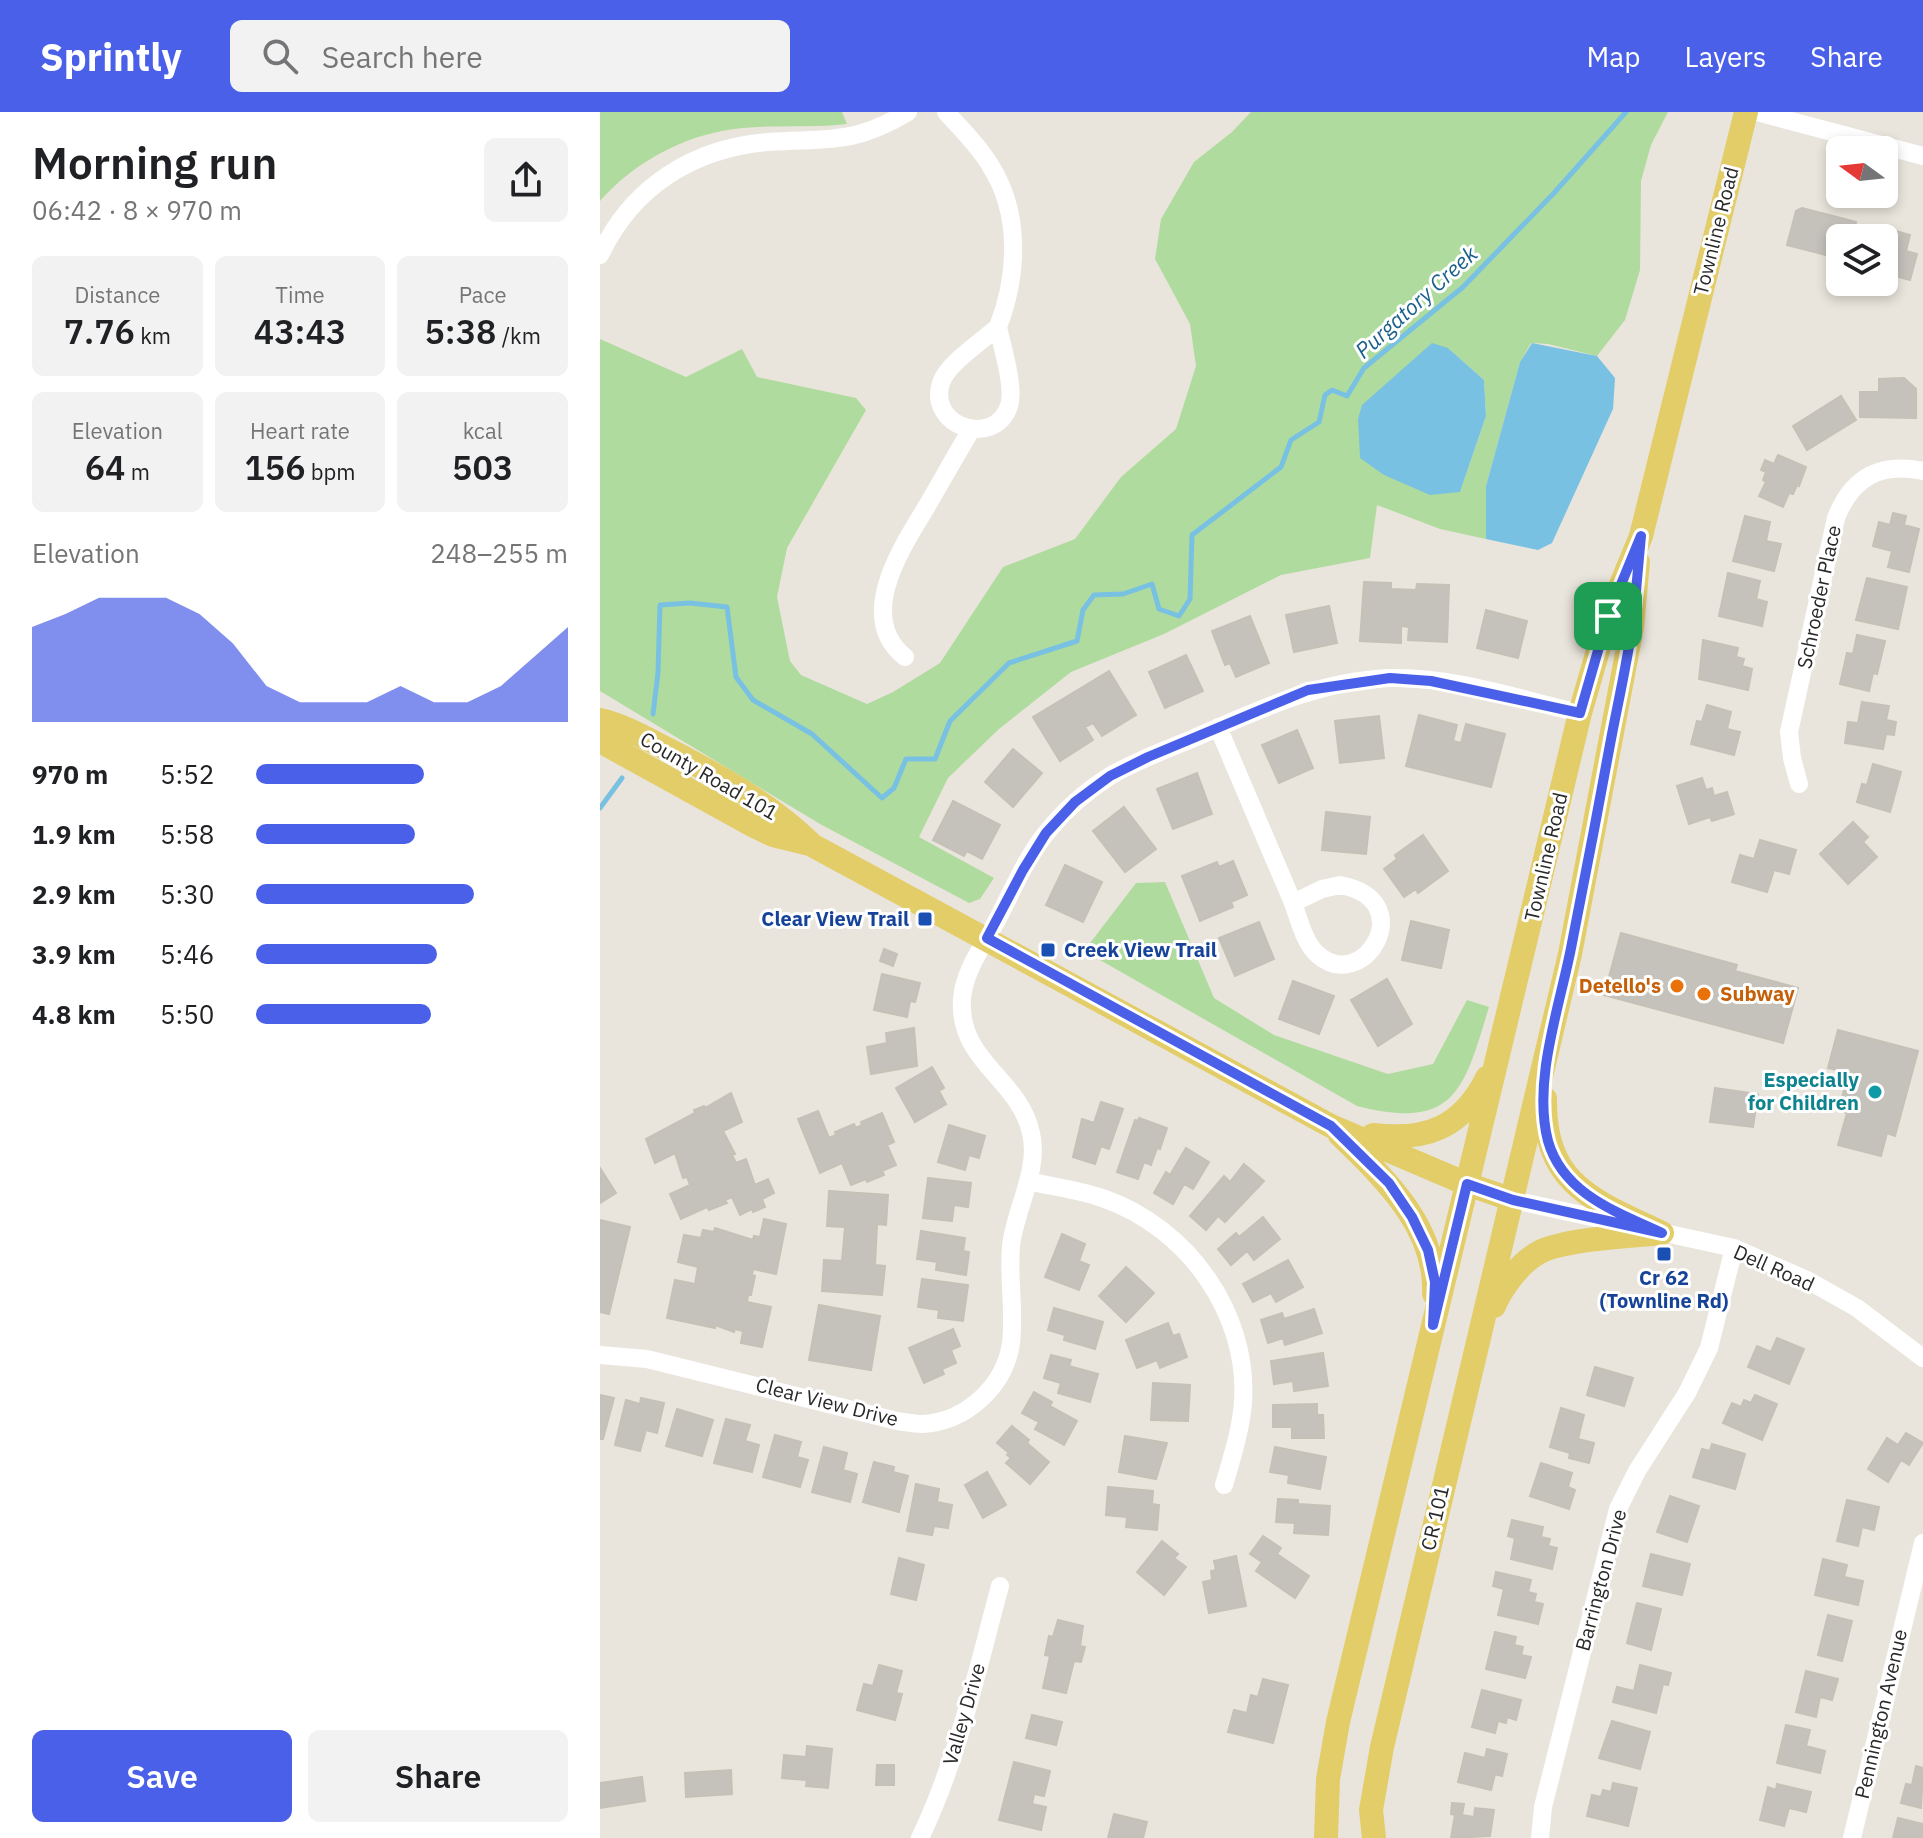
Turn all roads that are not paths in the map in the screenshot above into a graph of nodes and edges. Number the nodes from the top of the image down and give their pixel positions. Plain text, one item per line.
1 (908, 112) edge
2 (946, 112) edge
3 (1746, 112) edge
4 (1757, 112) edge
5 (1923, 156) edge
6 (600, 255) edge
7 (998, 327) junction
8 (971, 430) junction
9 (1923, 471) edge
10 (1641, 536) junction
11 (905, 657) dead end
12 (1580, 713) junction
13 (600, 720) edge
14 (1218, 727) junction
15 (600, 741) edge
16 (1799, 784) dead end
17 (810, 844) junction
18 (1293, 903) junction
19 (987, 938) junction
20 (1500, 1050) junction
21 (1546, 1060) junction
22 (1331, 1126) junction
23 (1028, 1181) junction
24 (1467, 1184) junction
25 (1513, 1200) junction
26 (1662, 1233) junction
27 (1734, 1248) junction
28 (1433, 1325) junction
29 (1474, 1353) junction
30 (600, 1355) edge
31 (1923, 1358) edge
32 (1224, 1485) dead end
33 (1923, 1543) edge
34 (1000, 1586) dead end
35 (920, 1838) edge
36 (1326, 1838) edge
37 (1374, 1838) edge
38 (1540, 1838) edge
39 (1852, 1838) edge

1 - 6 street
2 - 7 street
3 - 10 main road, Townline Road
4 - 5 street
7 - 8 street
7 - 8 street
8 - 11 street
9 - 16 street, Schroeder Place
10 - 12 main road, Townline Road
10 - 21 main road, Townline Road
12 - 14 street
12 - 20 main road, Townline Road
13 - 17 main road, County Road 101
14 - 18 street
14 - 19 street
15 - 17 main road, County Road 101
17 - 19 main road, County Road 101
18 - 18 street
19 - 22 main road, County Road 101
19 - 23 street, Clear View Drive
20 - 22 main road
20 - 24 main road, Townline Road
21 - 25 main road, Townline Road
21 - 26 main road
22 - 24 main road, County Road 101
22 - 28 main road
23 - 30 street, Clear View Drive
23 - 32 street
24 - 25 main road, County Road 101
24 - 28 main road, Townline Road
25 - 26 street, Dell Road
25 - 29 main road, CR 101 / CR 101
26 - 27 street, Dell Road
26 - 29 main road
27 - 31 street, Dell Road
27 - 38 street, Barrington Drive
28 - 36 main road
29 - 37 main road, CR 101 / CR 101
33 - 39 street, Pennington Avenue
34 - 35 street, Valley Drive

